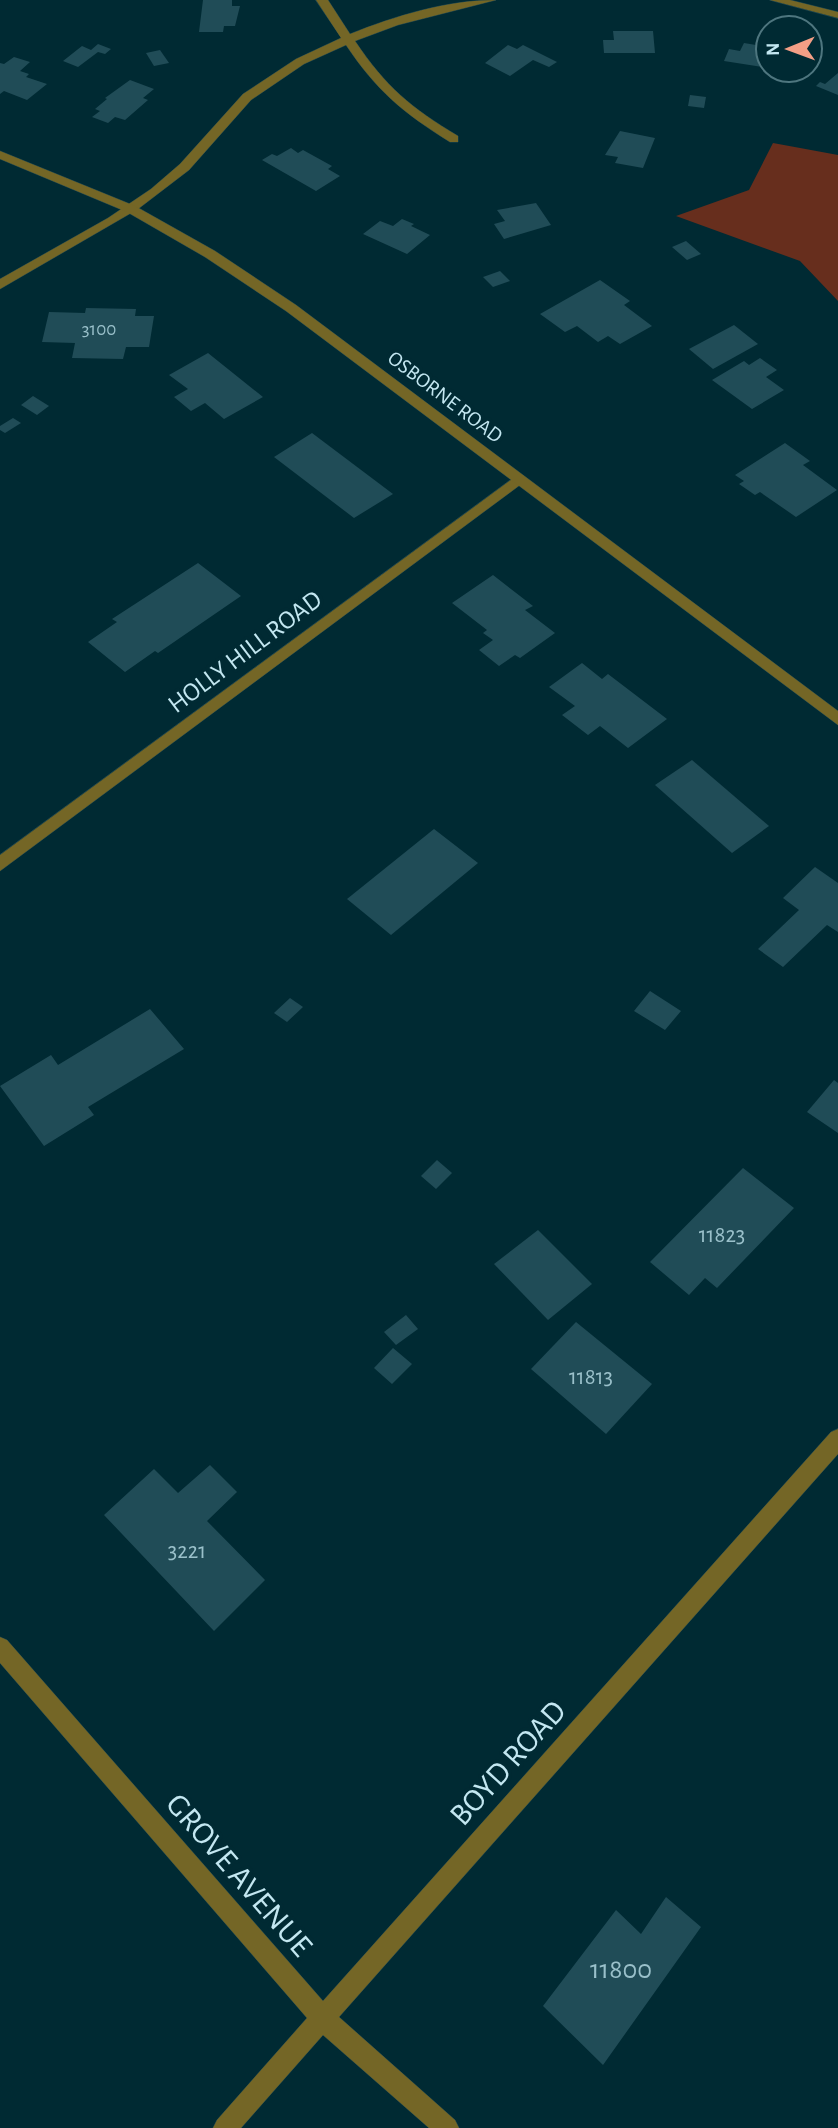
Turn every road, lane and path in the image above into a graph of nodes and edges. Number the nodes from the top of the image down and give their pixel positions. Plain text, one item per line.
1 (322, 0) edge
2 (490, 0) edge
3 (776, 0) edge
4 (838, 15) edge
5 (348, 39) junction
6 (454, 139) dead end
7 (0, 155) edge
8 (131, 209) junction
9 (0, 285) edge
10 (519, 478) junction
11 (838, 719) edge
12 (0, 864) edge
13 (838, 1439) edge
14 (0, 1647) edge
15 (322, 2018) junction
16 (225, 2128) edge
17 (447, 2128) edge

1 - 5 street
2 - 5 street
3 - 4 street
5 - 6 street
5 - 8 street
7 - 8 street, OSBORNE ROAD
8 - 9 street
8 - 10 street, OSBORNE ROAD
10 - 11 street, OSBORNE ROAD
10 - 12 street, HOLLY HILL ROAD
13 - 15 street, BOYD ROAD
14 - 15 street, GROVE AVENUE
15 - 16 street, BOYD ROAD
15 - 17 street, GROVE AVENUE

